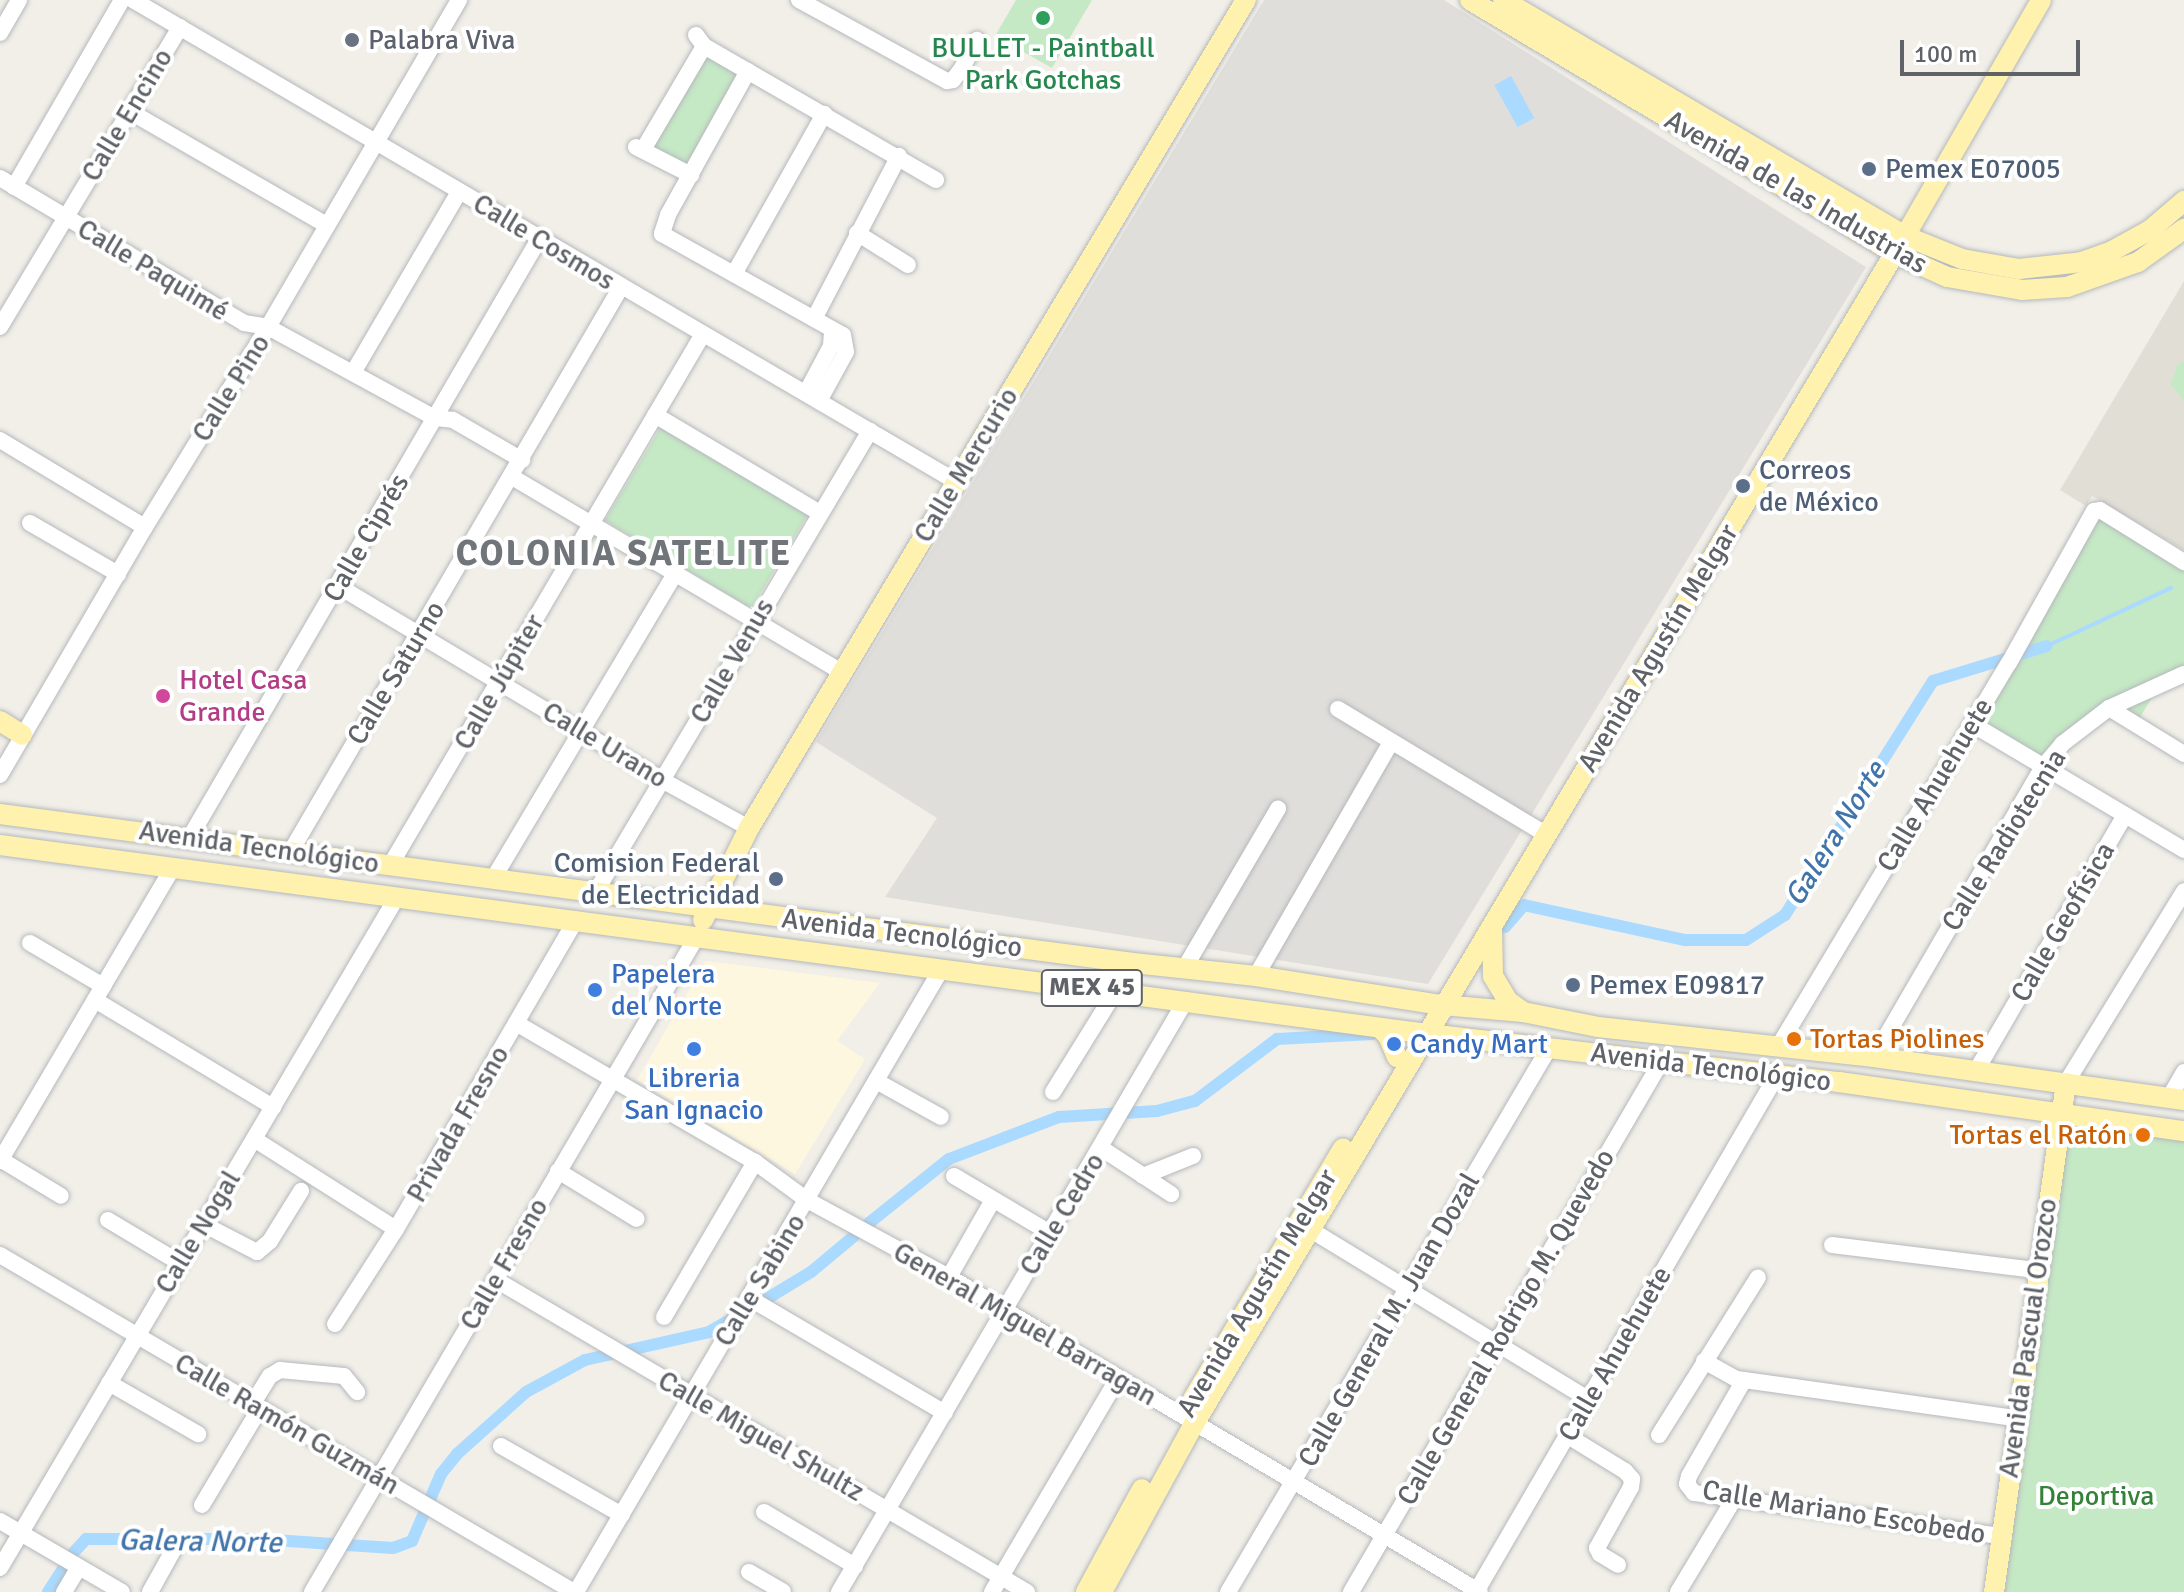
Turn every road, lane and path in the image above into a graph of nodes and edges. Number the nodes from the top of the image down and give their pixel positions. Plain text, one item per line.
1 (19, 0) edge
2 (122, 0) edge
3 (133, 0) edge
4 (459, 0) edge
5 (1246, 0) edge
6 (1470, 0) edge
7 (1503, 0) edge
8 (2041, 0) edge
9 (809, 2) edge
10 (180, 27) junction
11 (0, 33) edge
12 (977, 40) dead end
13 (748, 71) junction
14 (1633, 87) junction
15 (129, 111) junction
16 (824, 114) junction
17 (374, 142) junction
18 (899, 156) junction
19 (691, 175) junction
20 (936, 180) dead end
21 (7, 183) edge
22 (459, 192) junction
23 (2184, 201) edge
24 (65, 217) junction
25 (325, 224) junction
26 (2184, 229) edge
27 (857, 233) junction
28 (539, 239) junction
29 (1900, 245) junction
30 (908, 265) dead end
31 (734, 274) junction
32 (621, 287) junction
33 (814, 319) junction
34 (0, 327) edge
35 (268, 327) junction
36 (703, 334) junction
37 (354, 371) junction
38 (812, 397) junction
39 (655, 415) junction
40 (435, 418) junction
41 (870, 431) junction
42 (0, 440) edge
43 (522, 460) junction
44 (512, 477) junction
45 (955, 481) junction
46 (820, 513) junction
47 (30, 523) dead end
48 (591, 525) junction
49 (145, 527) junction
50 (2184, 562) edge
51 (676, 572) junction
52 (118, 574) junction
53 (338, 586) junction
54 (756, 619) junction
55 (420, 634) junction
56 (842, 672) junction
57 (2184, 674) edge
58 (499, 681) junction
59 (2109, 708) junction
60 (1338, 709) dead end
61 (0, 721) edge
62 (1972, 724) junction
63 (581, 731) junction
64 (22, 735) junction
65 (1391, 742) junction
66 (2184, 754) edge
67 (2043, 767) junction
68 (0, 775) edge
69 (662, 780) junction
70 (1278, 809) dead end
71 (0, 814) edge
72 (2125, 815) junction
73 (749, 828) junction
74 (1545, 834) junction
75 (190, 837) junction
76 (0, 845) edge
77 (2184, 850) edge
78 (291, 851) junction
79 (391, 864) junction
80 (173, 867) junction
81 (493, 879) junction
82 (2184, 891) edge
83 (595, 893) junction
84 (397, 897) junction
85 (708, 908) junction
86 (576, 920) junction
87 (1492, 928) junction
88 (697, 936) junction
89 (30, 943) dead end
90 (1133, 963) junction
91 (942, 968) junction
92 (1184, 969) junction
93 (1256, 976) junction
94 (1116, 991) junction
95 (99, 993) junction
96 (1186, 1000) junction
97 (1442, 1005) junction
98 (1523, 1012) junction
99 (516, 1023) junction
100 (1380, 1028) junction
101 (1419, 1033) junction
102 (1778, 1047) junction
103 (1549, 1048) junction
104 (1397, 1057) junction
105 (1874, 1057) junction
106 (1661, 1062) junction
107 (1976, 1071) junction
108 (2184, 1072) edge
109 (1777, 1075) junction
110 (614, 1079) junction
111 (876, 1081) junction
112 (2066, 1083) junction
113 (1053, 1092) dead end
114 (2176, 1099) edge
115 (273, 1107) junction
116 (2061, 1114) junction
117 (941, 1117) dead end
118 (2184, 1131) edge
119 (254, 1139) junction
120 (1101, 1148) junction
121 (1193, 1156) dead end
122 (0, 1160) edge
123 (755, 1162) junction
124 (558, 1171) junction
125 (954, 1176) dead end
126 (1143, 1176) junction
127 (301, 1191) dead end
128 (1171, 1194) dead end
129 (61, 1196) dead end
130 (807, 1200) junction
131 (993, 1200) junction
132 (637, 1219) dead end
133 (108, 1220) dead end
134 (203, 1224) junction
135 (396, 1229) junction
136 (1311, 1230) junction
137 (1050, 1233) junction
138 (1832, 1245) dead end
139 (0, 1255) edge
140 (180, 1263) junction
141 (2037, 1270) junction
142 (949, 1277) junction
143 (1758, 1277) dead end
144 (496, 1280) junction
145 (1408, 1288) junction
146 (749, 1298) junction
147 (1005, 1311) junction
148 (664, 1317) dead end
149 (335, 1324) dead end
150 (137, 1336) junction
151 (1497, 1343) junction
152 (1704, 1361) junction
153 (1118, 1378) junction
154 (1744, 1380) junction
155 (109, 1383) junction
156 (357, 1392) dead end
157 (692, 1396) junction
158 (1589, 1400) junction
159 (256, 1406) junction
160 (945, 1413) junction
161 (2016, 1418) junction
162 (1188, 1420) junction
163 (198, 1434) dead end
164 (1659, 1435) dead end
165 (1568, 1436) junction
166 (501, 1446) dead end
167 (379, 1477) junction
168 (1294, 1482) junction
169 (1733, 1501) junction
170 (202, 1505) dead end
171 (887, 1510) junction
172 (764, 1512) dead end
173 (622, 1515) junction
174 (0, 1521) edge
175 (21, 1533) junction
176 (1384, 1535) junction
177 (2001, 1536) junction
178 (175, 1547) dead end
179 (1618, 1565) dead end
180 (855, 1566) junction
181 (79, 1567) junction
182 (0, 1568) edge
183 (749, 1572) dead end
184 (997, 1584) edge
185 (1478, 1591) edge
186 (64, 1592) edge
187 (122, 1592) edge
188 (150, 1592) edge
189 (312, 1592) edge
190 (575, 1592) edge
191 (783, 1592) edge
192 (839, 1592) edge
193 (1027, 1592) edge
194 (1086, 1592) edge
195 (1102, 1592) edge
196 (1228, 1592) edge
197 (1351, 1592) edge
198 (1678, 1592) edge
199 (1994, 1592) edge

1 - 11 street
2 - 21 street
3 - 10 street, Calle Cosmos
4 - 17 street, Calle Pino
5 - 45 main road, Calle Mercurio
6 - 14 main road, Avenida de las Industrias
7 - 14 main road, Avenida de las Industrias
8 - 29 main road, Avenida Agustín Melgar
9 - 12 street
10 - 15 street, Calle Encino
10 - 17 street, Calle Cosmos
13 - 16 street
13 - 19 street
13 - 19 street
14 - 29 main road, Avenida de las Industrias
15 - 24 street, Calle Encino
15 - 25 street
16 - 18 street
16 - 31 street
17 - 22 street, Calle Cosmos
17 - 25 street, Calle Pino
18 - 20 street
18 - 27 street
19 - 31 street
21 - 24 street, Calle Paquimé
22 - 28 street, Calle Cosmos
22 - 37 street
23 - 29 main road, Avenida de las Industrias
24 - 34 street, Calle Encino
24 - 35 street, Calle Paquimé
25 - 35 street, Calle Pino
26 - 29 main road, Avenida de las Industrias
27 - 30 street
27 - 33 street
28 - 32 street, Calle Cosmos
28 - 40 street, Calle Ciprés
29 - 74 main road, Avenida Agustín Melgar
31 - 33 street
32 - 36 street, Calle Cosmos
32 - 43 street, Calle Saturno
33 - 38 street
35 - 37 street, Calle Paquimé
35 - 49 street, Calle Pino
36 - 38 street, Calle Cosmos
36 - 39 street, Calle Júpiter
37 - 40 street, Calle Paquimé
38 - 41 street, Calle Cosmos
39 - 46 street
39 - 48 street, Calle Júpiter
40 - 43 street, Calle Paquimé
40 - 53 street, Calle Ciprés
41 - 45 street, Calle Cosmos
41 - 46 street, Calle Venus
42 - 49 street
43 - 44 street, Calle Saturno
44 - 48 street
44 - 55 street, Calle Saturno
45 - 56 main road, Calle Mercurio
46 - 54 street, Calle Venus
47 - 52 street
48 - 51 street
48 - 58 street, Calle Júpiter
49 - 52 street, Calle Pino
50 - 62 street, Calle Ahuehuete
51 - 54 street
51 - 63 street
52 - 64 street, Calle Pino
53 - 55 street, Calle Urano
53 - 75 street, Calle Ciprés
54 - 56 street
54 - 69 street, Calle Venus
55 - 58 street, Calle Urano
55 - 78 street, Calle Saturno
56 - 73 main road, Calle Mercurio
57 - 59 street, Calle Radiotecnia
58 - 63 street, Calle Urano
58 - 79 street, Calle Júpiter
59 - 66 street
59 - 67 street, Calle Radiotecnia
60 - 65 street
61 - 64 main road
62 - 67 street
62 - 102 street, Calle Ahuehuete
63 - 69 street, Calle Urano
63 - 81 street
64 - 68 street, Calle Pino
65 - 74 street
65 - 93 street
67 - 72 street
67 - 105 street, Calle Radiotecnia
69 - 73 street, Calle Urano
69 - 83 street, Calle Venus
70 - 92 street
71 - 75 main road, Avenida Tecnológico / MEX 45
72 - 77 street
72 - 107 street, Calle Geofísica
73 - 85 main road, Calle Mercurio
74 - 87 main road, Avenida Agustín Melgar
75 - 78 main road, Avenida Tecnológico / MEX 45
76 - 80 main road, Avenida Tecnológico / MEX 45
78 - 79 main road, Avenida Tecnológico / MEX 45
79 - 81 main road, Avenida Tecnológico / MEX 45
80 - 84 main road, Avenida Tecnológico / MEX 45
80 - 95 street
81 - 83 main road, Avenida Tecnológico / MEX 45
82 - 112 street
83 - 85 main road, Avenida Tecnológico / MEX 45
84 - 86 main road, Avenida Tecnológico / MEX 45
84 - 115 street, Calle Nogal
85 - 88 main road, Calle Mercurio
85 - 90 main road, Avenida Tecnológico / MEX 45
86 - 88 main road, Avenida Tecnológico / MEX 45
86 - 99 street, Privada Fresno
87 - 97 main road, Avenida Agustín Melgar
87 - 98 main road
88 - 91 main road, Avenida Tecnológico / MEX 45
88 - 110 street, Calle Fresno
89 - 95 street
90 - 92 main road, Avenida Tecnológico / MEX 45
90 - 94 street
91 - 94 main road, Avenida Tecnológico / MEX 45
91 - 111 street, Calle Sabino
92 - 93 main road, Avenida Tecnológico / MEX 45
93 - 97 main road, Avenida Tecnológico / MEX 45
94 - 96 main road, Avenida Tecnológico / MEX 45
94 - 113 street
95 - 115 street
95 - 122 street
96 - 100 main road, Avenida Tecnológico / MEX 45
96 - 120 street, Calle Cedro
97 - 98 main road, Avenida Tecnológico / MEX 45
97 - 101 main road, Avenida Agustín Melgar
98 - 102 main road, Avenida Tecnológico / MEX 45
99 - 110 street, General Miguel Barragan
99 - 135 street, Privada Fresno
100 - 101 main road, Avenida Tecnológico / MEX 45
100 - 104 main road
101 - 103 main road, Avenida Tecnológico / MEX 45
101 - 104 main road, Avenida Agustín Melgar
101 - 136 main road, Avenida Agustín Melgar
102 - 105 main road, Avenida Tecnológico / MEX 45
103 - 106 main road, Avenida Tecnológico / MEX 45
103 - 145 street, Calle General M. Juan Dozal
104 - 162 main road, Avenida Agustín Melgar
105 - 107 main road, Avenida Tecnológico / MEX 45
106 - 109 main road, Avenida Tecnológico / MEX 45
106 - 151 street, Calle General Rodrigo M. Quevedo
107 - 112 main road, Avenida Tecnológico / MEX 45
108 - 114 street
109 - 116 main road, Avenida Tecnológico / MEX 45
109 - 158 street, Calle Ahuehuete
110 - 123 street, General Miguel Barragan
110 - 124 street, Calle Fresno
111 - 117 street
111 - 130 street, Calle Sabino
112 - 114 main road, Avenida Tecnológico / MEX 45
112 - 116 main road, Avenida Pascual Orozco
115 - 119 street, Calle Nogal
116 - 118 main road, Avenida Tecnológico / MEX 45
116 - 141 main road, Avenida Pascual Orozco
119 - 134 street, Calle Nogal
119 - 135 street
120 - 126 street
120 - 137 street, Calle Cedro
121 - 126 street
122 - 129 street
123 - 130 street, General Miguel Barragan
123 - 148 street
124 - 132 street
124 - 144 street, Calle Fresno
125 - 131 street
126 - 128 street
127 - 134 street
130 - 142 street, General Miguel Barragan
130 - 146 street, Calle Sabino
131 - 137 street
131 - 142 street
133 - 140 street
134 - 140 street, Calle Nogal
135 - 149 street, Privada Fresno
136 - 145 street
136 - 162 main road, Avenida Agustín Melgar
137 - 147 street, Calle Cedro
138 - 141 street
139 - 150 street, Calle Ramón Guzmán
140 - 150 street, Calle Nogal
141 - 161 main road, Avenida Pascual Orozco
142 - 147 street, General Miguel Barragan
143 - 152 street
144 - 157 street, Calle Miguel Shultz
144 - 167 street, Calle Fresno
145 - 151 street
145 - 168 street, Calle General M. Juan Dozal
146 - 157 street, Calle Sabino
146 - 160 street
147 - 153 street, General Miguel Barragan
147 - 160 street, Calle Cedro
150 - 155 street, Calle Nogal
150 - 159 street, Calle Ramón Guzmán
151 - 158 street
151 - 176 street, Calle General Rodrigo M. Quevedo
152 - 154 street
152 - 164 street
153 - 162 street, General Miguel Barragan
153 - 184 street
154 - 161 street
154 - 169 street, Calle Mariano Escobedo
155 - 163 street
155 - 175 street, Calle Nogal
156 - 159 street
157 - 171 street, Calle Miguel Shultz
157 - 173 street, Calle Sabino
158 - 165 street, Calle Ahuehuete
159 - 167 street, Calle Ramón Guzmán
159 - 170 street
160 - 171 street, Calle Cedro
161 - 177 main road, Avenida Pascual Orozco
162 - 168 street, General Miguel Barragan
162 - 194 main road, Avenida Agustín Melgar
162 - 195 main road, Avenida Agustín Melgar
165 - 179 street
165 - 185 street, Calle Ahuehuete
166 - 173 street
167 - 189 street, Calle Fresno
167 - 190 street, Calle Ramón Guzmán
168 - 176 street, General Miguel Barragan
168 - 196 street, Calle General M. Juan Dozal
169 - 177 street, Calle Mariano Escobedo
169 - 198 street
171 - 180 street, Calle Cedro
171 - 184 street, Calle Miguel Shultz
172 - 180 street
173 - 190 street, Calle Sabino
174 - 175 street
175 - 181 street
175 - 182 street, Calle Nogal
176 - 185 street, General Miguel Barragan
176 - 197 street, Calle General Rodrigo M. Quevedo
177 - 199 main road, Avenida Pascual Orozco
178 - 188 street
180 - 192 street, Calle Cedro
181 - 186 street
181 - 187 street
183 - 191 street
184 - 193 street, Calle Miguel Shultz

